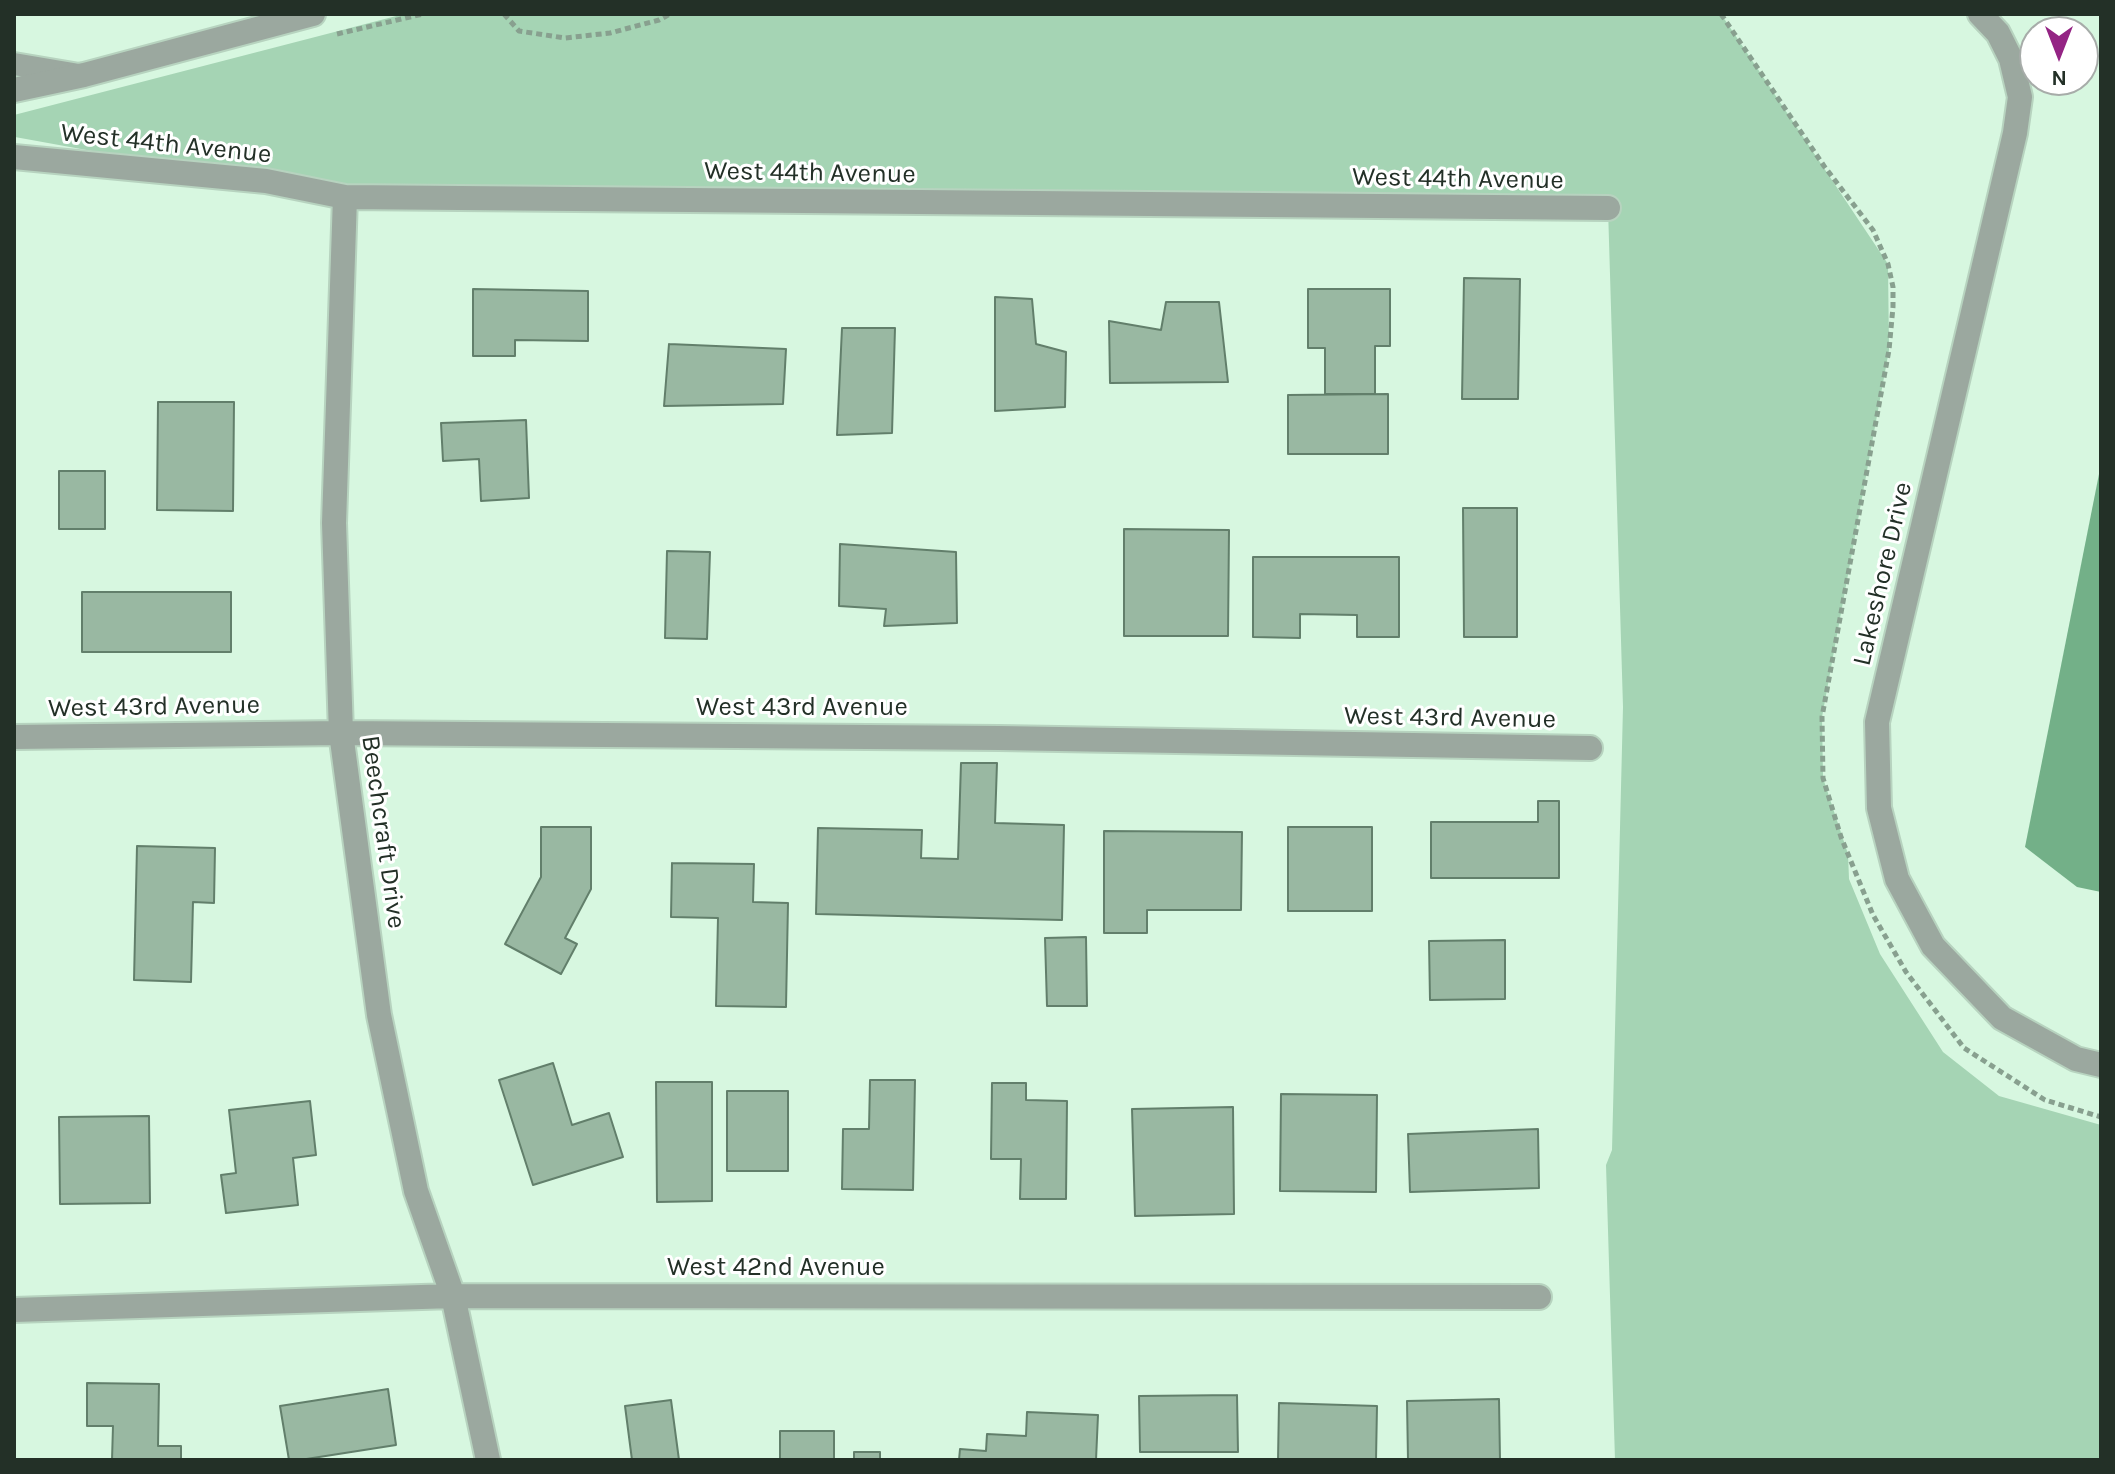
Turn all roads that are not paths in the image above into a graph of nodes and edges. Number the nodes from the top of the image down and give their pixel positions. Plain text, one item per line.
1 (313, 14) edge
2 (1980, 14) edge
3 (14, 64) edge
4 (84, 75) junction
5 (14, 90) edge
6 (14, 157) edge
7 (345, 197) junction
8 (1608, 208) dead end
9 (341, 733) junction
10 (14, 737) edge
11 (1590, 748) dead end
12 (2101, 1065) edge
13 (453, 1296) junction
14 (1539, 1297) dead end
15 (14, 1310) edge
16 (488, 1460) edge

1 - 4 street
2 - 12 street, Lakeshore Drive
3 - 4 lane
4 - 5 street
6 - 7 street, West 44th Avenue
7 - 8 street, West 44th Avenue
7 - 9 street, Beechcraft Drive
9 - 10 street, West 43rd Avenue
9 - 11 street, West 43rd Avenue
9 - 13 street, Beechcraft Drive
13 - 14 street, West 42nd Avenue
13 - 15 street, West 42nd Avenue
13 - 16 street, Beechcraft Drive

